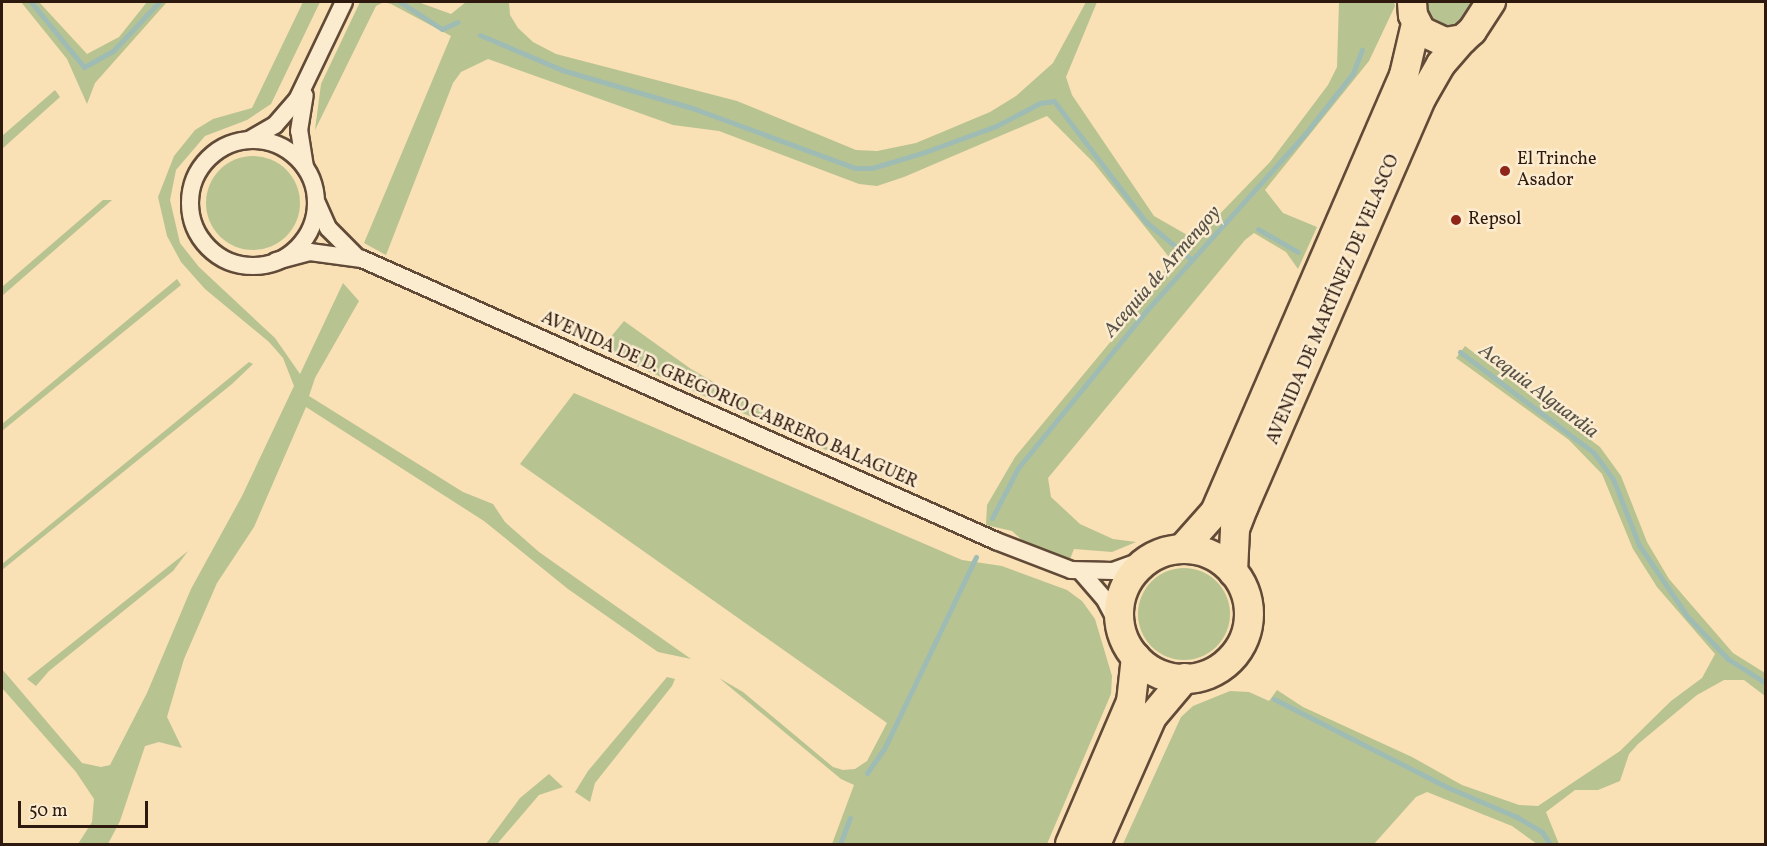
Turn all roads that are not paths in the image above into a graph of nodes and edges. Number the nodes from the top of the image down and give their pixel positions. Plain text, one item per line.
1 (344, 2) edge
2 (1491, 2) edge
3 (1414, 13) edge
4 (1463, 39) junction
5 (310, 77) junction
6 (247, 141) junction
7 (305, 168) junction
8 (316, 200) junction
9 (362, 260) junction
10 (276, 261) junction
11 (1170, 552) junction
12 (1233, 572) junction
13 (1082, 573) junction
14 (1120, 628) junction
15 (1136, 657) junction
16 (1185, 678) junction
17 (1070, 844) edge
18 (1096, 844) edge

1 - 5 street
2 - 4 highway, AVENIDA DE MARTÍNEZ DE VELASCO
3 - 4 highway
3 - 11 highway, AVENIDA DE MARTÍNEZ DE VELASCO
4 - 12 highway, AVENIDA DE MARTÍNEZ DE VELASCO
5 - 6 street
5 - 7 street
6 - 7 street
6 - 10 street
7 - 8 street
8 - 9 street, AVENIDA DE D. GREGORIO CABRERO BALAGUER
8 - 10 street
9 - 10 street, AVENIDA DE D. GREGORIO CABRERO BALAGUER
9 - 13 street, AVENIDA DE D. GREGORIO CABRERO BALAGUER
11 - 12 highway
11 - 13 street, AVENIDA DE D. GREGORIO CABRERO BALAGUER
11 - 14 highway
12 - 16 highway
13 - 14 street, AVENIDA DE D. GREGORIO CABRERO BALAGUER
14 - 15 highway
15 - 16 highway
15 - 17 highway
16 - 18 highway

